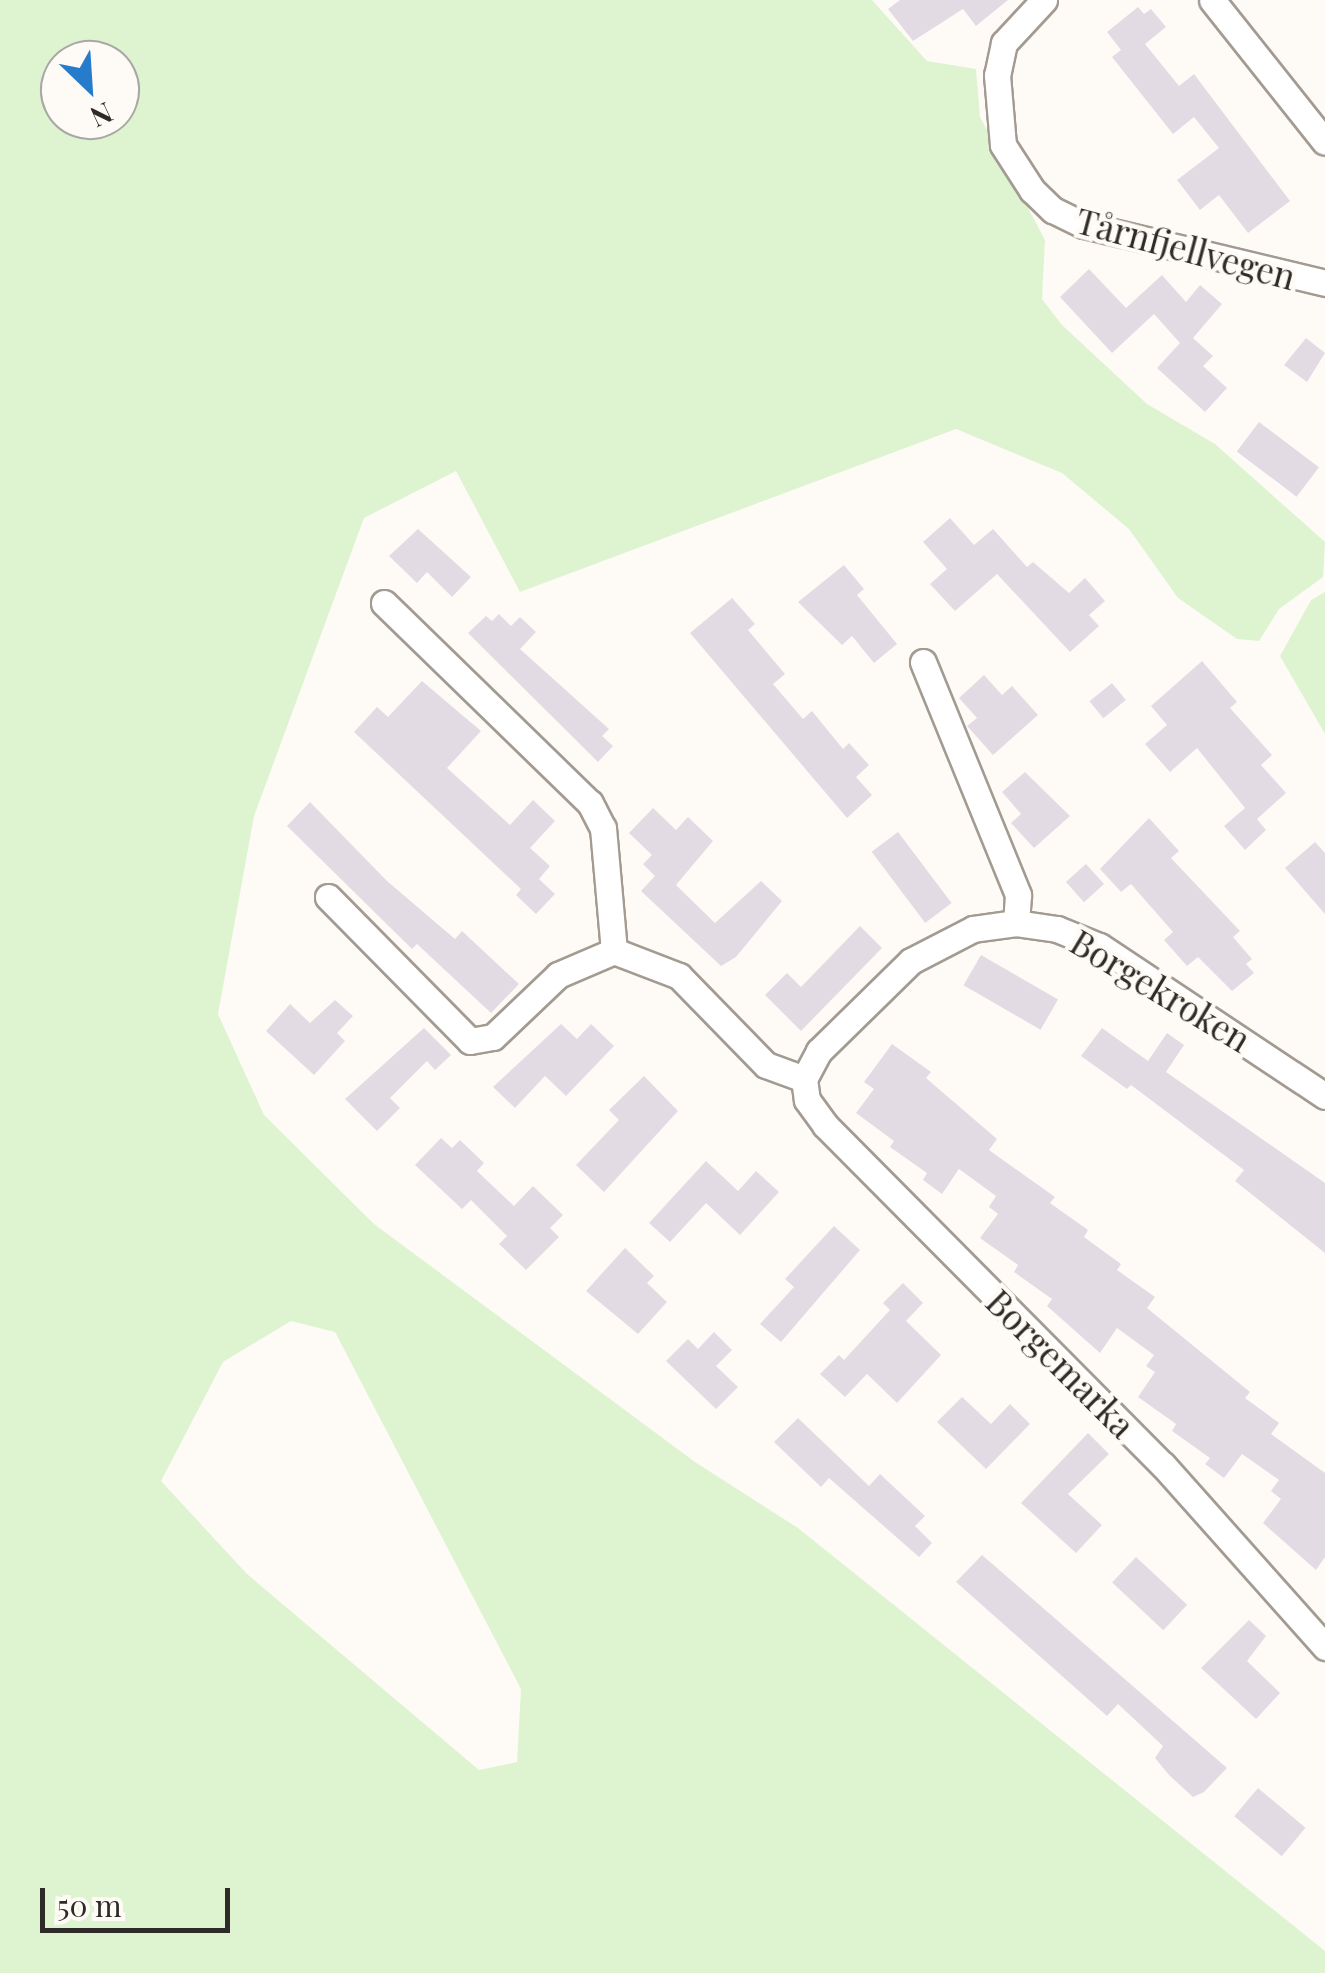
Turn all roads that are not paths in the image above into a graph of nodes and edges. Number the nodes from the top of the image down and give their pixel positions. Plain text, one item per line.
1 (1044, 0) edge
2 (1212, 0) edge
3 (1325, 142) edge
4 (1325, 283) edge
5 (384, 603) dead end
6 (923, 662) dead end
7 (328, 897) dead end
8 (1016, 923) junction
9 (614, 951) junction
10 (804, 1079) junction
11 (1325, 1096) edge
12 (1325, 1647) edge

1 - 4 street, Tårnfjellvegen
2 - 3 street
5 - 9 street
6 - 8 street
7 - 9 street
8 - 10 street, Borgekroken
8 - 11 street, Borgekroken
9 - 10 street
10 - 12 street, Borgemarka

